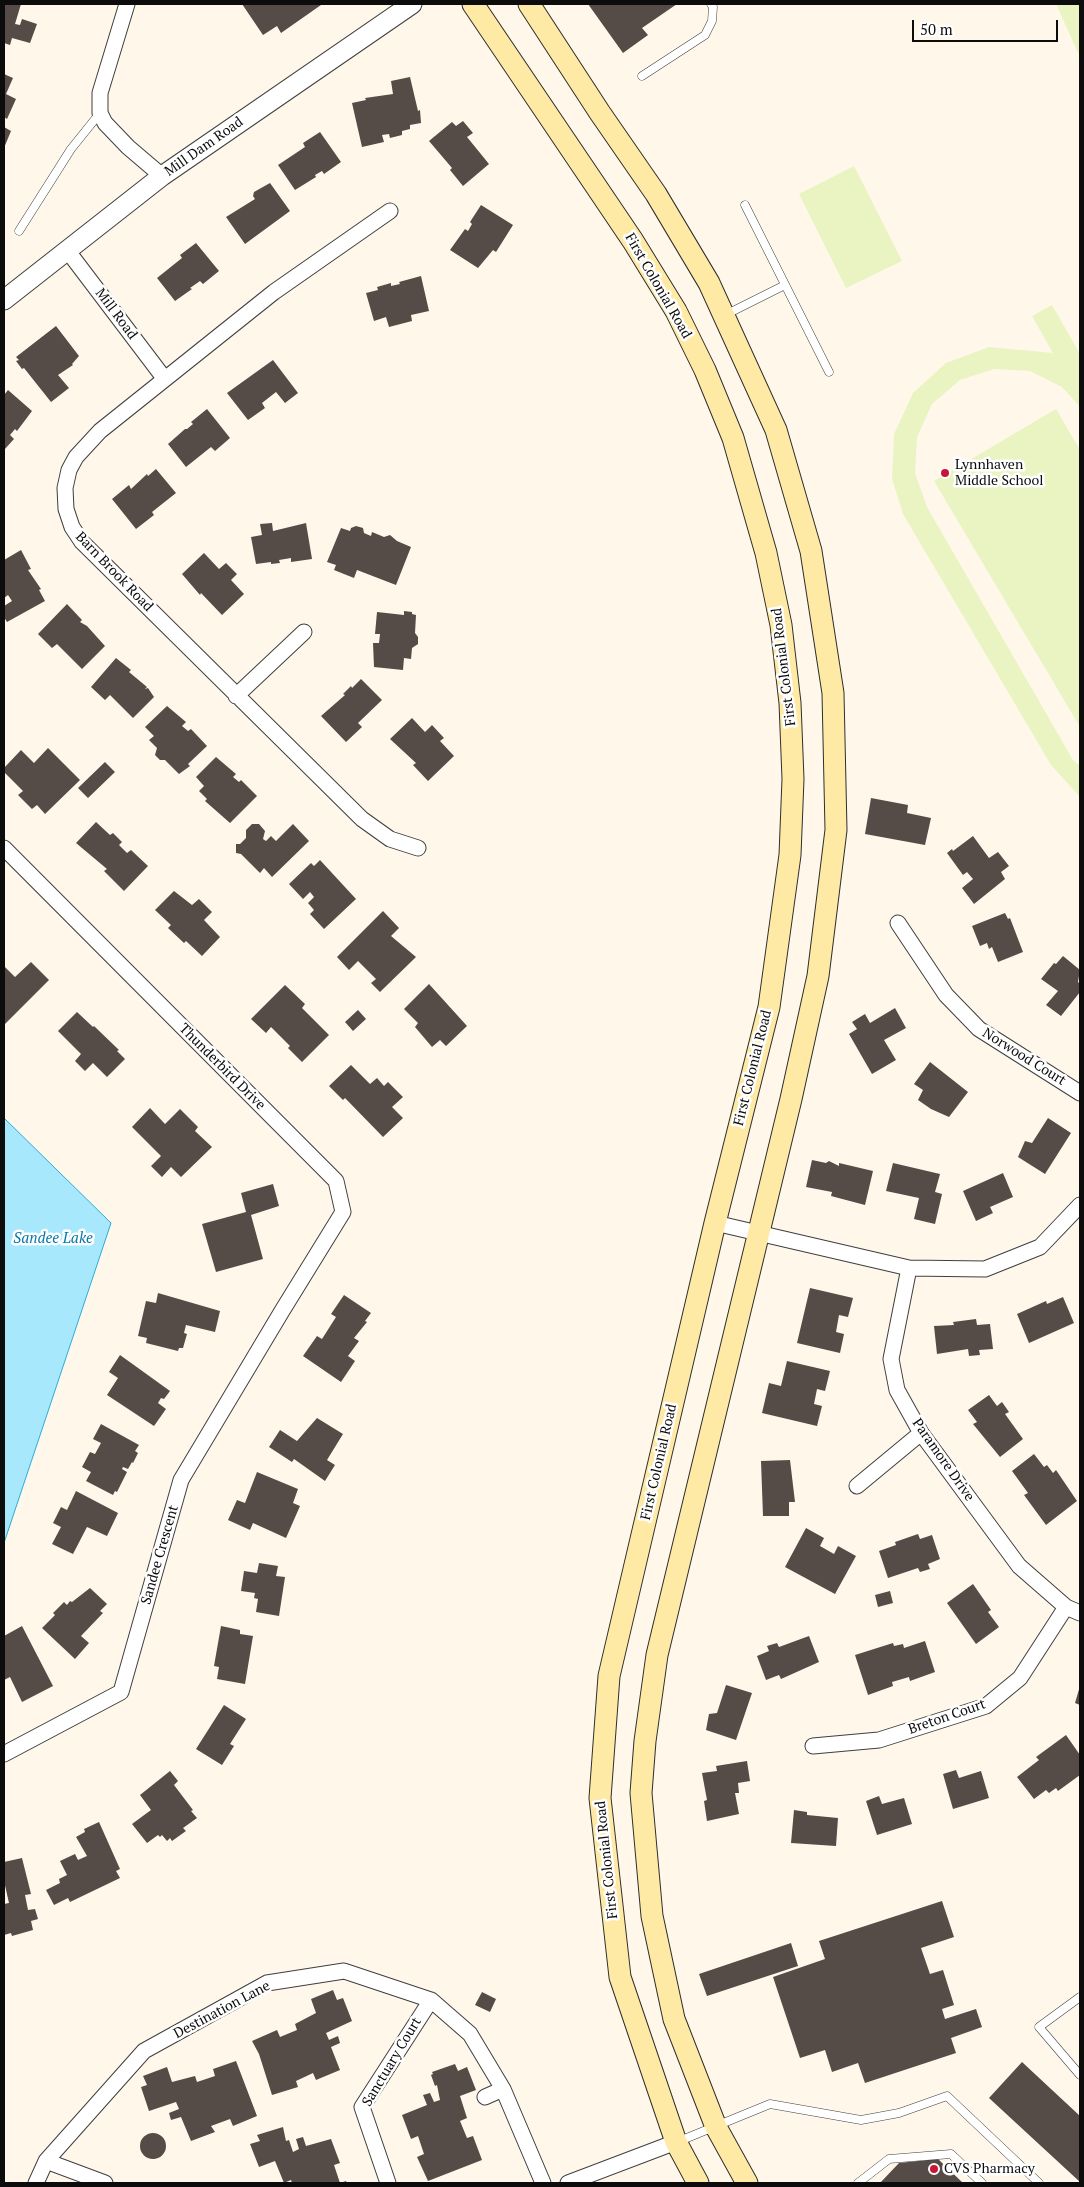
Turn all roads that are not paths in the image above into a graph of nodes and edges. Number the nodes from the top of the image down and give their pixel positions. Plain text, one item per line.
1 (127, 4) edge
2 (412, 4) edge
3 (473, 4) edge
4 (529, 4) edge
5 (711, 4) edge
6 (642, 76) dead end
7 (100, 113) junction
8 (162, 176) junction
9 (745, 205) dead end
10 (390, 210) dead end
11 (19, 231) dead end
12 (67, 250) junction
13 (785, 285) junction
14 (4, 300) edge
15 (725, 315) junction
16 (829, 372) dead end
17 (164, 378) junction
18 (304, 632) dead end
19 (236, 696) junction
20 (4, 848) edge
21 (418, 848) dead end
22 (898, 924) dead end
23 (1080, 1093) edge
24 (1080, 1205) edge
25 (715, 1223) junction
26 (757, 1232) junction
27 (909, 1268) junction
28 (282, 1311) joint
29 (921, 1433) junction
30 (857, 1486) dead end
31 (1073, 1610) edge
32 (813, 1746) dead end
33 (4, 1754) edge
34 (1080, 1997) edge
35 (431, 2000) junction
36 (1080, 2075) edge
37 (503, 2089) junction
38 (485, 2097) dead end
39 (716, 2127) junction
40 (676, 2142) junction
41 (46, 2161) junction
42 (36, 2183) edge
43 (104, 2183) edge
44 (388, 2183) edge
45 (543, 2183) edge
46 (568, 2183) edge
47 (698, 2183) edge
48 (747, 2183) edge
49 (858, 2183) edge
50 (982, 2183) edge
51 (1039, 2183) edge

1 - 7 street
2 - 8 street, Mill Dam Road
3 - 25 main road, First Colonial Road
4 - 15 main road
5 - 6 lane
7 - 8 street
7 - 11 lane
8 - 12 street, Mill Dam Road
9 - 13 lane
10 - 17 street, Barn Brook Road
12 - 14 street, Mill Dam Road
12 - 17 street, Mill Road
13 - 15 lane
13 - 16 lane
15 - 26 main road
17 - 19 street, Barn Brook Road
18 - 19 street
19 - 21 street, Barn Brook Road
20 - 28 street, Thunderbird Drive
22 - 23 street, Norwood Court
24 - 27 street
25 - 26 street
25 - 40 main road, First Colonial Road
26 - 27 street
26 - 39 main road
27 - 29 street, Paramore Drive
28 - 33 street, Sandee Crescent
29 - 30 street
29 - 31 street, Paramore Drive
31 - 32 street, Breton Court
34 - 36 lane
35 - 37 street, Destination Lane
35 - 41 street, Destination Lane
35 - 44 street, Sanctuary Court
37 - 38 street
37 - 45 street, Destination Lane
39 - 40 lane
39 - 48 main road
39 - 51 lane
40 - 46 street
40 - 47 main road, First Colonial Road
41 - 42 street, Destination Lane
41 - 43 street
49 - 50 lane

